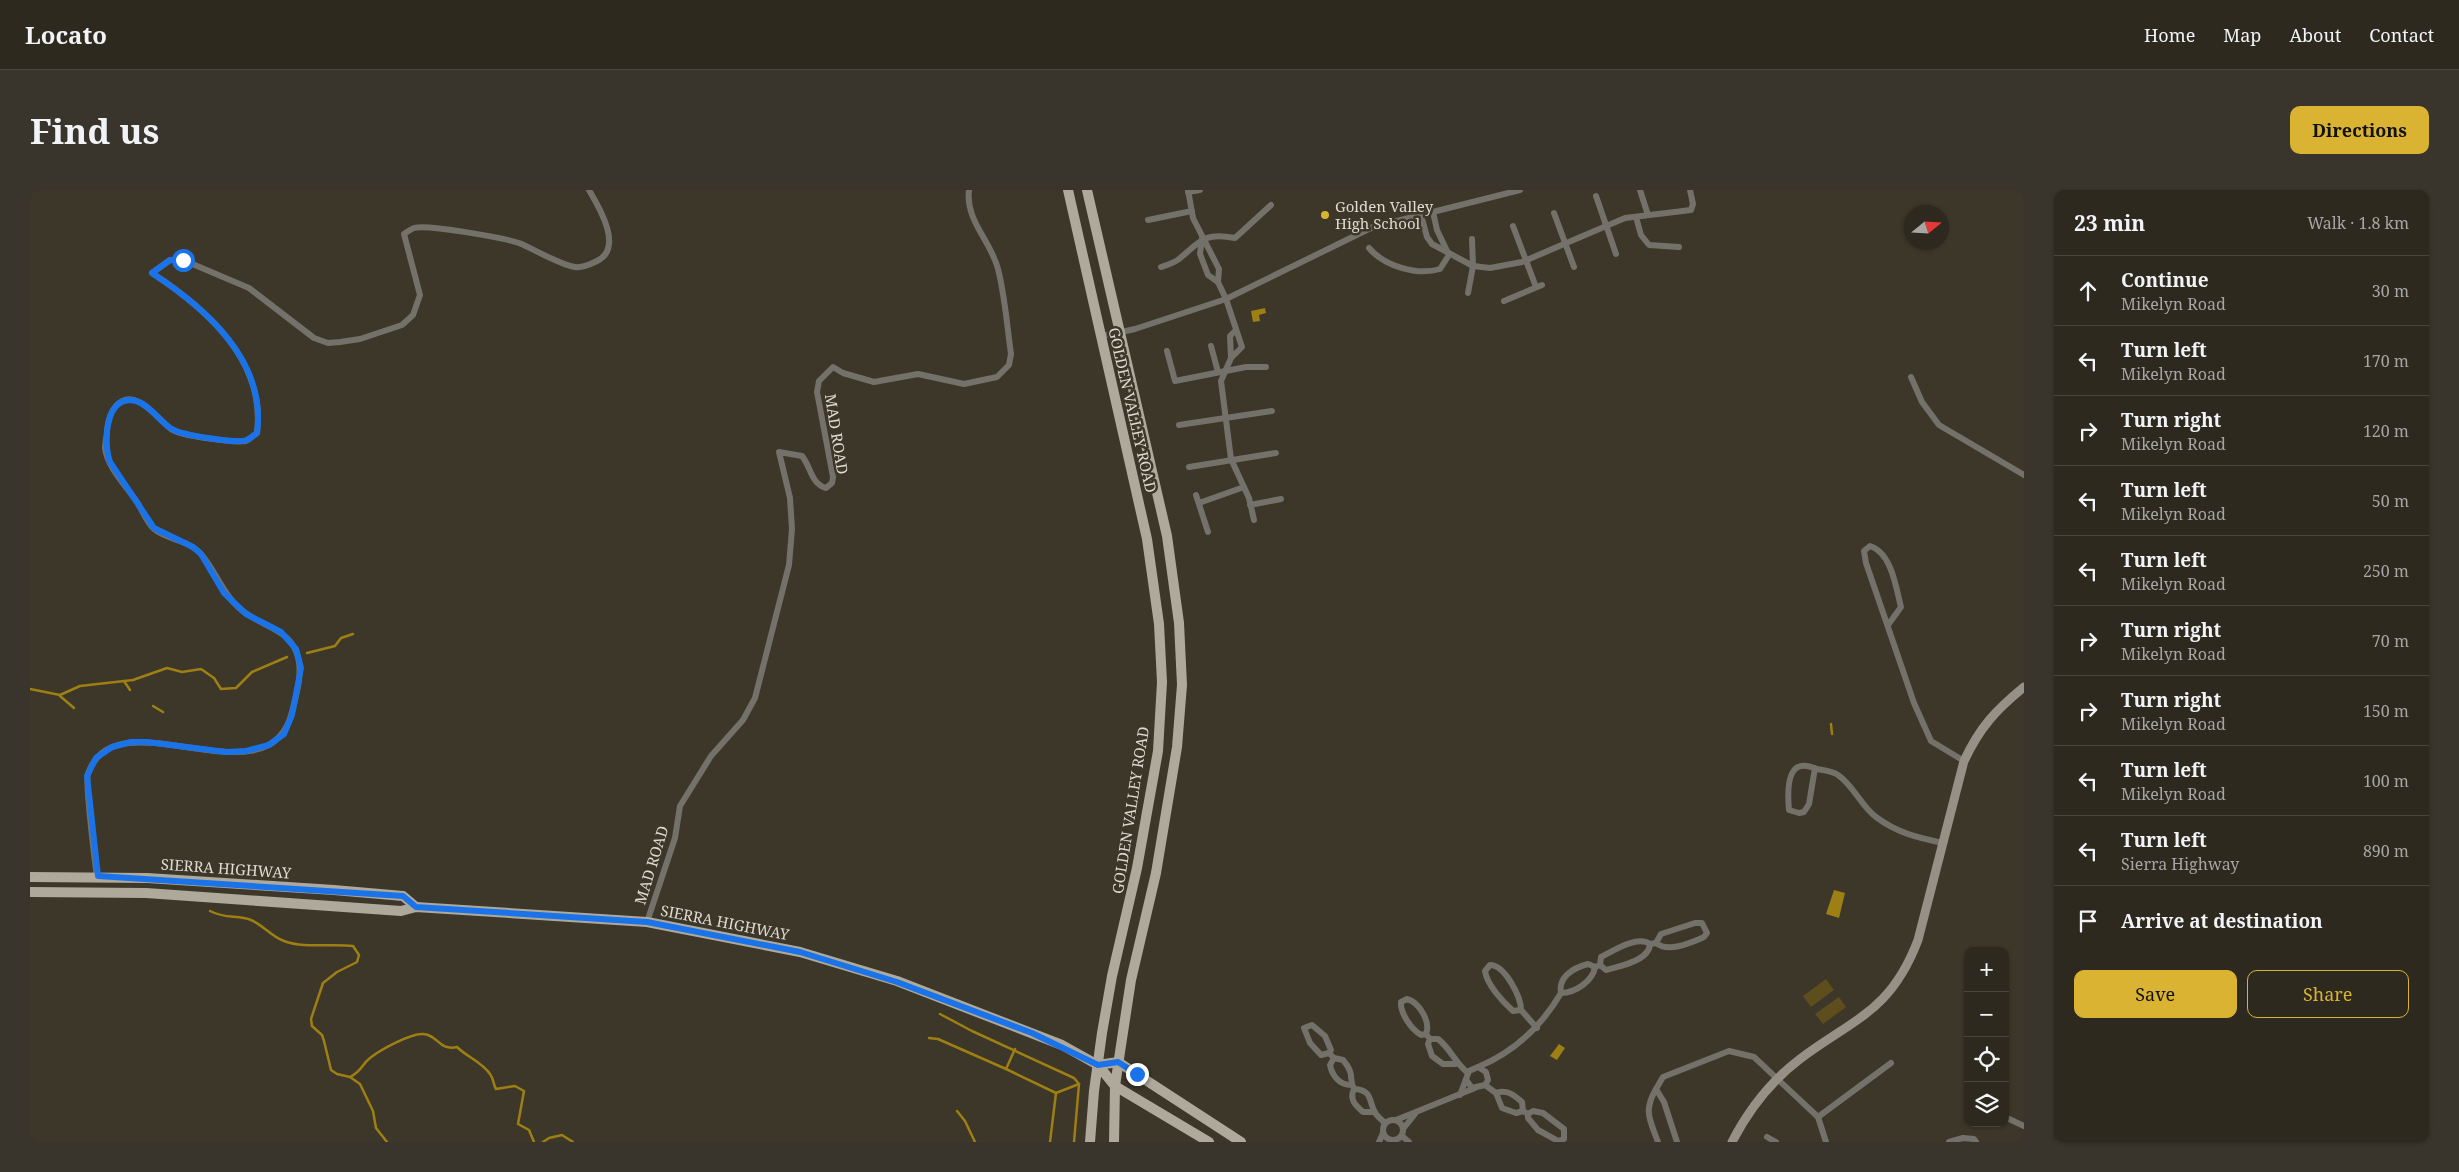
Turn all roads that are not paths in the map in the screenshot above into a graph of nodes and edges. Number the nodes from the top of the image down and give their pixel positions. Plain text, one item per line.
1 (589, 190) edge
2 (969, 190) edge
3 (1068, 190) edge
4 (1087, 190) edge
5 (1200, 190) edge
6 (1520, 190) edge
7 (1640, 190) edge
8 (1690, 190) edge
9 (1188, 191) edge
10 (1596, 196) dead end
11 (1271, 205) dead end
12 (1192, 210) junction
13 (1433, 212) junction
14 (1554, 213) dead end
15 (1421, 215) junction
16 (1648, 215) junction
17 (1636, 217) junction
18 (1148, 220) dead end
19 (1606, 225) junction
20 (1514, 226) dead end
21 (1202, 238) junction
22 (1472, 239) dead end
23 (1565, 242) junction
24 (1679, 247) dead end
25 (1369, 248) dead end
26 (1616, 254) dead end
27 (1449, 255) junction
28 (1527, 260) junction
29 (1473, 266) junction
30 (1161, 267) dead end
31 (1574, 267) dead end
32 (1218, 282) junction
33 (1468, 293) dead end
34 (1226, 299) junction
35 (1504, 301) dead end
36 (1235, 331) junction
37 (1121, 333) junction
38 (1102, 336) junction
39 (1212, 346) dead end
40 (1167, 351) dead end
41 (1231, 358) junction
42 (1266, 367) dead end
43 (1225, 370) junction
44 (1218, 372) junction
45 (1911, 377) dead end
46 (1272, 411) dead end
47 (1224, 417) junction
48 (1179, 425) dead end
49 (1276, 453) dead end
50 (1232, 461) junction
51 (1189, 467) dead end
52 (2024, 475) edge
53 (1244, 487) junction
54 (1196, 495) dead end
55 (1281, 499) dead end
56 (1199, 503) junction
57 (1250, 505) junction
58 (1254, 520) dead end
59 (1208, 532) dead end
60 (1888, 625) junction
61 (2024, 687) edge
62 (1964, 761) junction
63 (1815, 768) junction
64 (1944, 843) junction
65 (98, 876) junction
66 (30, 877) edge
67 (30, 892) edge
68 (416, 907) junction
69 (647, 922) junction
70 (1653, 944) junction
71 (1597, 966) junction
72 (1561, 993) junction
73 (1521, 1010) junction
74 (1537, 1028) junction
75 (1428, 1037) junction
76 (1331, 1056) junction
77 (1118, 1062) junction
78 (1492, 1062) junction
79 (1456, 1064) junction
80 (1891, 1064) dead end
81 (1098, 1065) junction
82 (1478, 1067) junction
83 (1486, 1072) junction
84 (1468, 1073) junction
85 (1779, 1079) junction
86 (1467, 1081) junction
87 (1115, 1086) junction
88 (1485, 1086) junction
89 (1352, 1087) junction
90 (1475, 1088) junction
91 (1656, 1089) junction
92 (1496, 1093) junction
93 (1460, 1094) junction
94 (1374, 1112) junction
95 (1526, 1112) junction
96 (1416, 1113) junction
97 (1818, 1118) junction
98 (1396, 1120) junction
99 (2009, 1120) edge
100 (1385, 1123) junction
101 (2024, 1126) edge
102 (1402, 1132) junction
103 (1383, 1133) junction
104 (1767, 1137) dead end
105 (1387, 1141) edge
106 (1090, 1142) edge
107 (1114, 1142) edge
108 (1210, 1142) edge
109 (1241, 1142) edge
110 (1379, 1142) edge
111 (1409, 1142) edge
112 (1658, 1142) edge
113 (1677, 1142) edge
114 (1732, 1142) edge
115 (1776, 1142) edge
116 (1826, 1142) edge
117 (1949, 1142) edge
118 (1976, 1142) edge

1 - 65 street
2 - 69 street, MAD ROAD
3 - 38 main road, GOLDEN VALLEY ROAD
4 - 37 main road, GOLDEN VALLEY ROAD
5 - 9 street
6 - 13 street
7 - 16 street
8 - 16 street
9 - 12 street
10 - 19 street
11 - 21 street
12 - 18 street
12 - 21 street
13 - 15 street
13 - 27 street
14 - 23 street
15 - 27 street
15 - 34 street
16 - 17 street
17 - 19 street
17 - 24 street
19 - 23 street
19 - 26 street
20 - 28 street
21 - 30 street
21 - 32 street
21 - 32 street
22 - 29 street
23 - 28 street
23 - 31 street
25 - 27 street
27 - 29 street
28 - 29 street
28 - 35 street
29 - 33 street
32 - 34 street
34 - 36 street
34 - 37 street
36 - 41 street
36 - 41 street
37 - 38 street
37 - 77 main road, GOLDEN VALLEY ROAD
38 - 81 main road, GOLDEN VALLEY ROAD
39 - 44 street
40 - 44 street
41 - 43 street
42 - 43 street
43 - 44 street
43 - 47 street
45 - 52 street
46 - 47 street
47 - 48 street
47 - 50 street
49 - 50 street
50 - 51 street
50 - 53 street
53 - 56 street
53 - 57 street
54 - 56 street
55 - 57 street
56 - 59 street
57 - 58 street
60 - 60 street
60 - 62 street
61 - 62 street
62 - 64 street
63 - 63 street
63 - 64 street
64 - 85 street
65 - 66 main road, SIERRA HIGHWAY
65 - 68 main road, SIERRA HIGHWAY
67 - 68 main road, SIERRA HIGHWAY
68 - 69 main road, SIERRA HIGHWAY
69 - 81 main road, SIERRA HIGHWAY
70 - 70 street
70 - 71 street
70 - 71 street
71 - 72 street
71 - 72 street
72 - 74 street
73 - 73 street
73 - 74 street
74 - 78 street
75 - 75 street
75 - 79 street
75 - 79 street
76 - 76 street
76 - 89 street
76 - 89 street
77 - 81 main road
77 - 87 main road, GOLDEN VALLEY ROAD
77 - 109 main road
78 - 82 street
78 - 83 street
79 - 84 street
80 - 97 street
81 - 87 main road, SIERRA HIGHWAY
81 - 106 main road, GOLDEN VALLEY ROAD
82 - 83 street
82 - 84 street
83 - 88 street
84 - 86 street
85 - 91 street
85 - 97 street
85 - 114 street
86 - 90 street
86 - 93 street
87 - 107 main road, GOLDEN VALLEY ROAD
87 - 108 main road, SIERRA HIGHWAY
88 - 90 street
88 - 92 street
89 - 94 street
89 - 94 street
90 - 93 street
91 - 112 street
91 - 113 street
92 - 95 street
92 - 95 street
93 - 96 street
94 - 100 street
95 - 95 street
96 - 98 street
96 - 102 street
97 - 116 street
98 - 100 street
98 - 102 street
99 - 101 street
100 - 103 street
102 - 105 street
102 - 111 street
103 - 105 street
103 - 110 street
104 - 115 street
117 - 118 street

